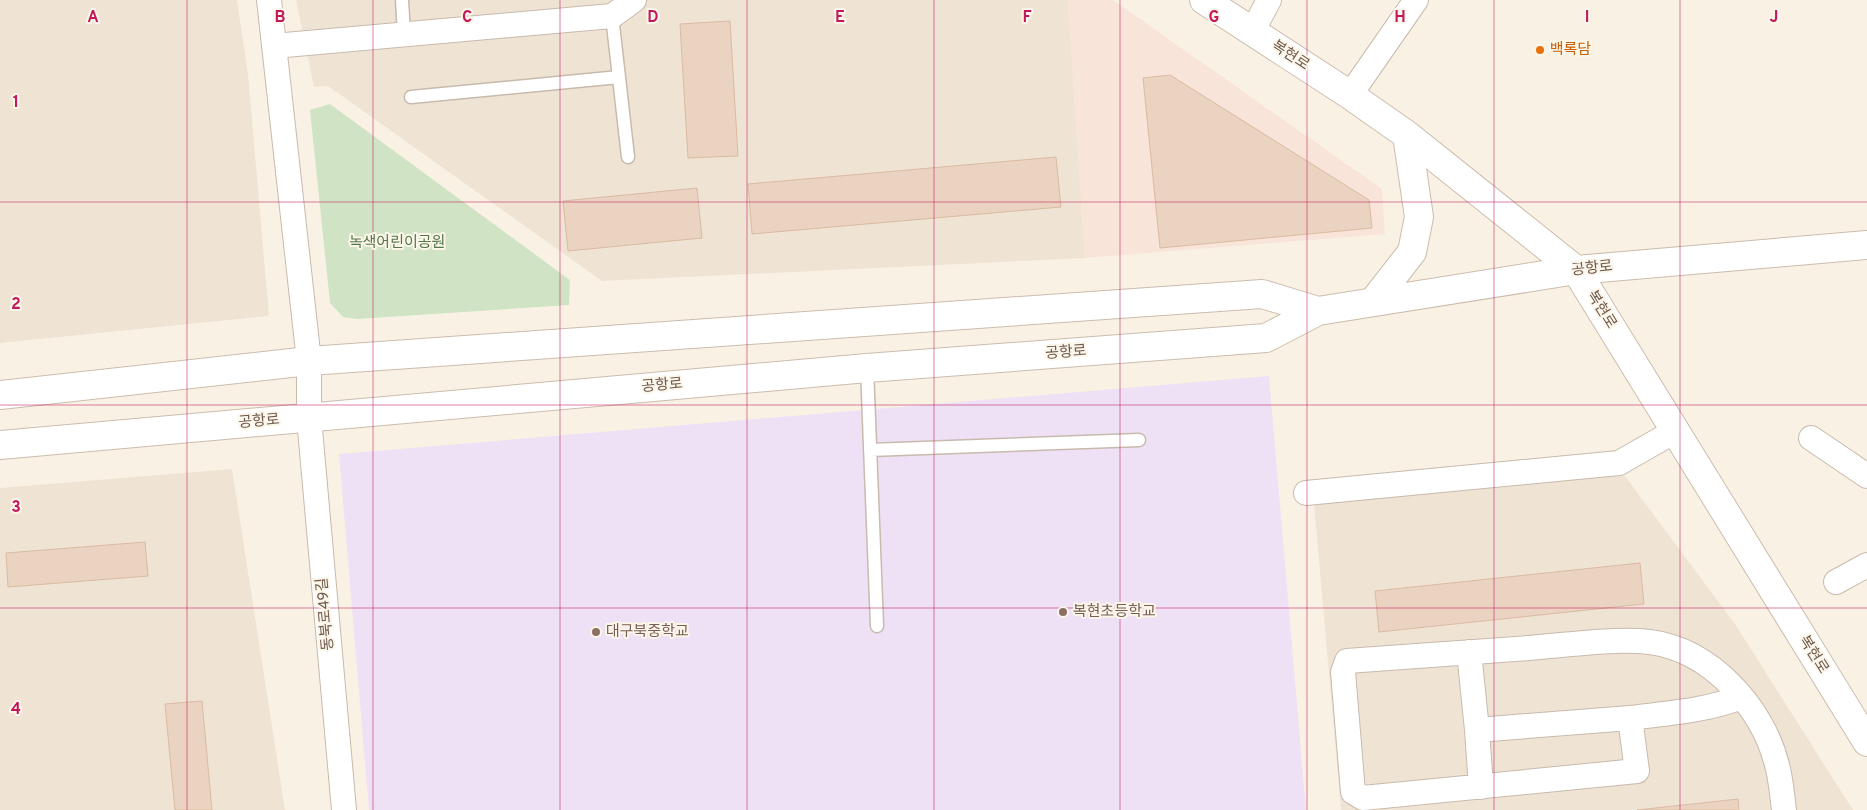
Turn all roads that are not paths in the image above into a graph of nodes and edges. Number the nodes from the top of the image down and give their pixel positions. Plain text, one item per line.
1 (269, 0) edge
2 (402, 0) edge
3 (634, 0) edge
4 (1204, 0) edge
5 (1269, 0) edge
6 (1416, 0) edge
7 (612, 16) junction
8 (1252, 32) junction
9 (404, 34) junction
10 (274, 46) junction
11 (619, 77) junction
12 (1350, 95) junction
13 (411, 97) dead end
14 (1407, 135) junction
15 (628, 157) dead end
16 (1867, 244) edge
17 (1576, 270) junction
18 (1373, 302) junction
19 (1318, 311) junction
20 (309, 361) junction
21 (867, 368) junction
22 (0, 395) edge
23 (309, 418) junction
24 (1675, 431) junction
25 (1811, 438) dead end
26 (1139, 440) dead end
27 (0, 445) edge
28 (870, 450) junction
29 (1867, 476) edge
30 (1306, 493) dead end
31 (1867, 565) edge
32 (1836, 582) dead end
33 (877, 626) dead end
34 (1469, 652) junction
35 (1741, 697) junction
36 (1630, 718) junction
37 (1476, 730) junction
38 (1867, 742) edge
39 (1481, 787) junction
40 (344, 810) edge
41 (1784, 810) edge

1 - 10 street, 동북로49길
2 - 9 lane
3 - 7 street
4 - 8 main road, 복현로
5 - 8 street
6 - 12 street
7 - 9 street
7 - 11 lane
8 - 12 main road, 복현로
9 - 10 street
10 - 20 street, 동북로49길
11 - 13 lane
11 - 15 lane
12 - 14 main road, 복현로
14 - 17 main road, 복현로
14 - 18 main road
16 - 17 main road, 공항로
17 - 18 main road, 공항로
17 - 24 main road, 복현로
18 - 19 main road, 공항로
19 - 20 main road, 공항로
19 - 21 main road, 공항로
20 - 22 main road, 공항로
20 - 23 street, 동북로49길
21 - 23 main road, 공항로
21 - 28 lane
23 - 27 main road, 공항로
23 - 40 street, 동북로49길
24 - 30 street
24 - 38 main road, 복현로
25 - 29 street
26 - 28 lane
28 - 33 lane
31 - 32 street
34 - 35 street
34 - 37 street
34 - 39 street
35 - 36 street
35 - 41 street
36 - 37 street
36 - 39 street
37 - 39 street

